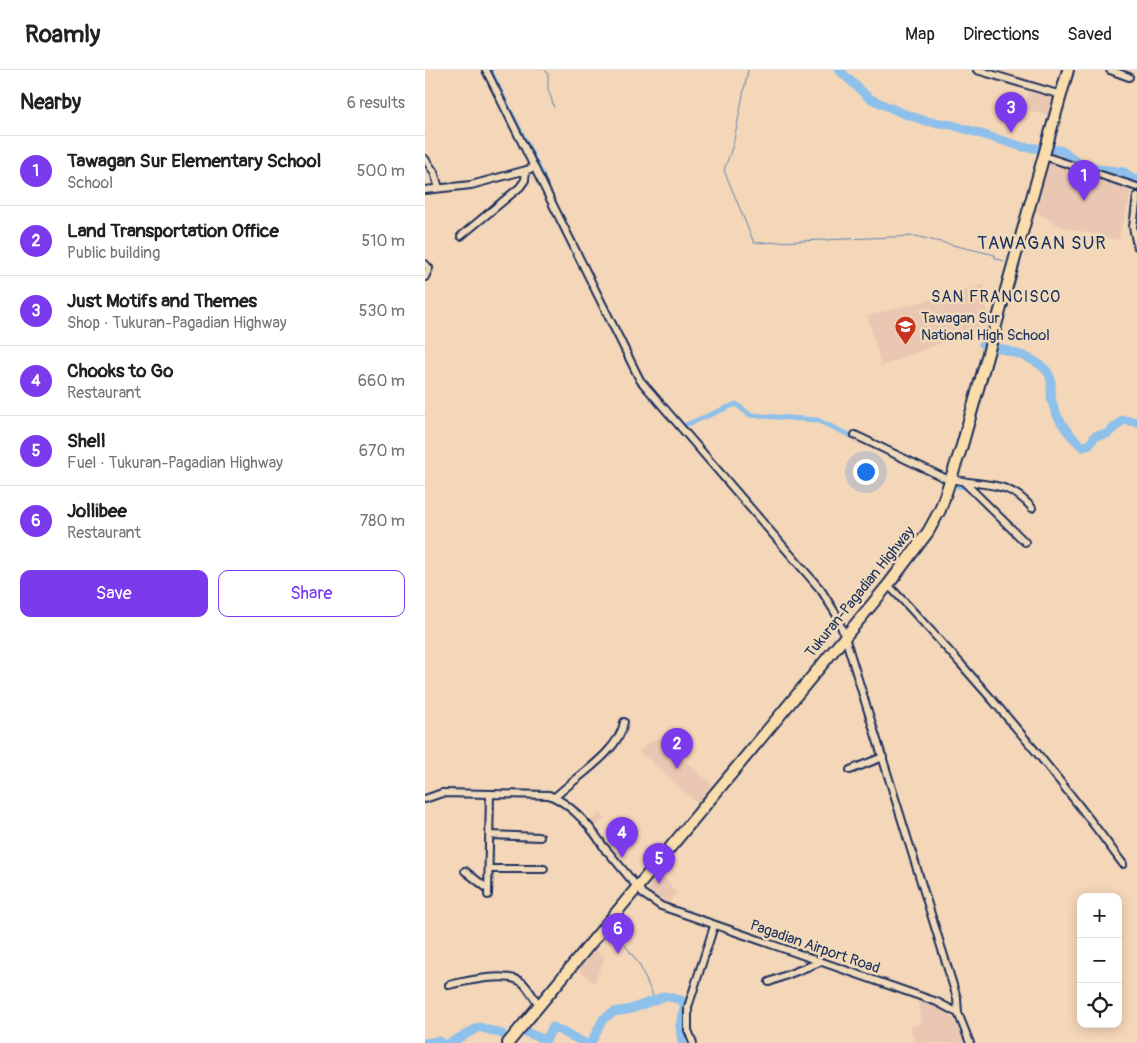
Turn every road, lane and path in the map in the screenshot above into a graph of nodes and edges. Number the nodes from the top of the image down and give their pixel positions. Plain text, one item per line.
1 (486, 70) edge
2 (977, 70) edge
3 (1068, 70) edge
4 (1110, 70) edge
5 (1129, 77) dead end
6 (1061, 95) junction
7 (1044, 154) junction
8 (425, 159) edge
9 (534, 168) junction
10 (526, 170) junction
11 (1137, 187) edge
12 (439, 188) junction
13 (425, 190) edge
14 (1137, 196) edge
15 (461, 236) dead end
16 (1137, 246) edge
17 (425, 264) edge
18 (425, 277) edge
19 (855, 435) dead end
20 (951, 480) junction
21 (963, 481) junction
22 (1032, 508) dead end
23 (1025, 542) dead end
24 (888, 585) junction
25 (845, 637) junction
26 (624, 722) dead end
27 (883, 757) junction
28 (850, 770) dead end
29 (490, 794) junction
30 (555, 797) junction
31 (425, 799) edge
32 (490, 835) junction
33 (540, 837) dead end
34 (1123, 864) dead end
35 (489, 869) junction
36 (544, 870) dead end
37 (465, 872) dead end
38 (635, 884) junction
39 (714, 926) junction
40 (820, 962) junction
41 (769, 982) dead end
42 (449, 985) dead end
43 (539, 1006) junction
44 (958, 1013) junction
45 (508, 1043) edge
46 (693, 1043) edge
47 (970, 1043) edge

1 - 9 street
2 - 6 street
3 - 6 highway, Tukuran-Pagadian Highway
4 - 5 street
6 - 7 highway, Tukuran-Pagadian Highway
7 - 11 street
7 - 20 highway, Tukuran-Pagadian Highway
8 - 12 street
9 - 10 street
9 - 25 street
10 - 12 street
10 - 15 street
12 - 13 street
14 - 16 street
17 - 18 street
19 - 20 street
20 - 21 street
20 - 24 highway, Tukuran-Pagadian Highway
21 - 22 street
21 - 23 street
24 - 25 highway, Tukuran-Pagadian Highway
24 - 34 street
25 - 27 street
25 - 38 highway, Tukuran-Pagadian Highway
26 - 30 street
27 - 28 street
27 - 44 street
29 - 30 street
29 - 31 street
29 - 32 street
30 - 38 street, Pagadian Airport Road
32 - 33 street
32 - 35 street
35 - 36 street
35 - 37 street
38 - 39 street, Pagadian Airport Road
38 - 43 highway, Tukuran-Pagadian Highway
39 - 40 street, Pagadian Airport Road
39 - 46 street
40 - 41 street
40 - 44 street, Pagadian Airport Road
42 - 43 street
43 - 45 highway, Tukuran-Pagadian Highway
44 - 47 street

